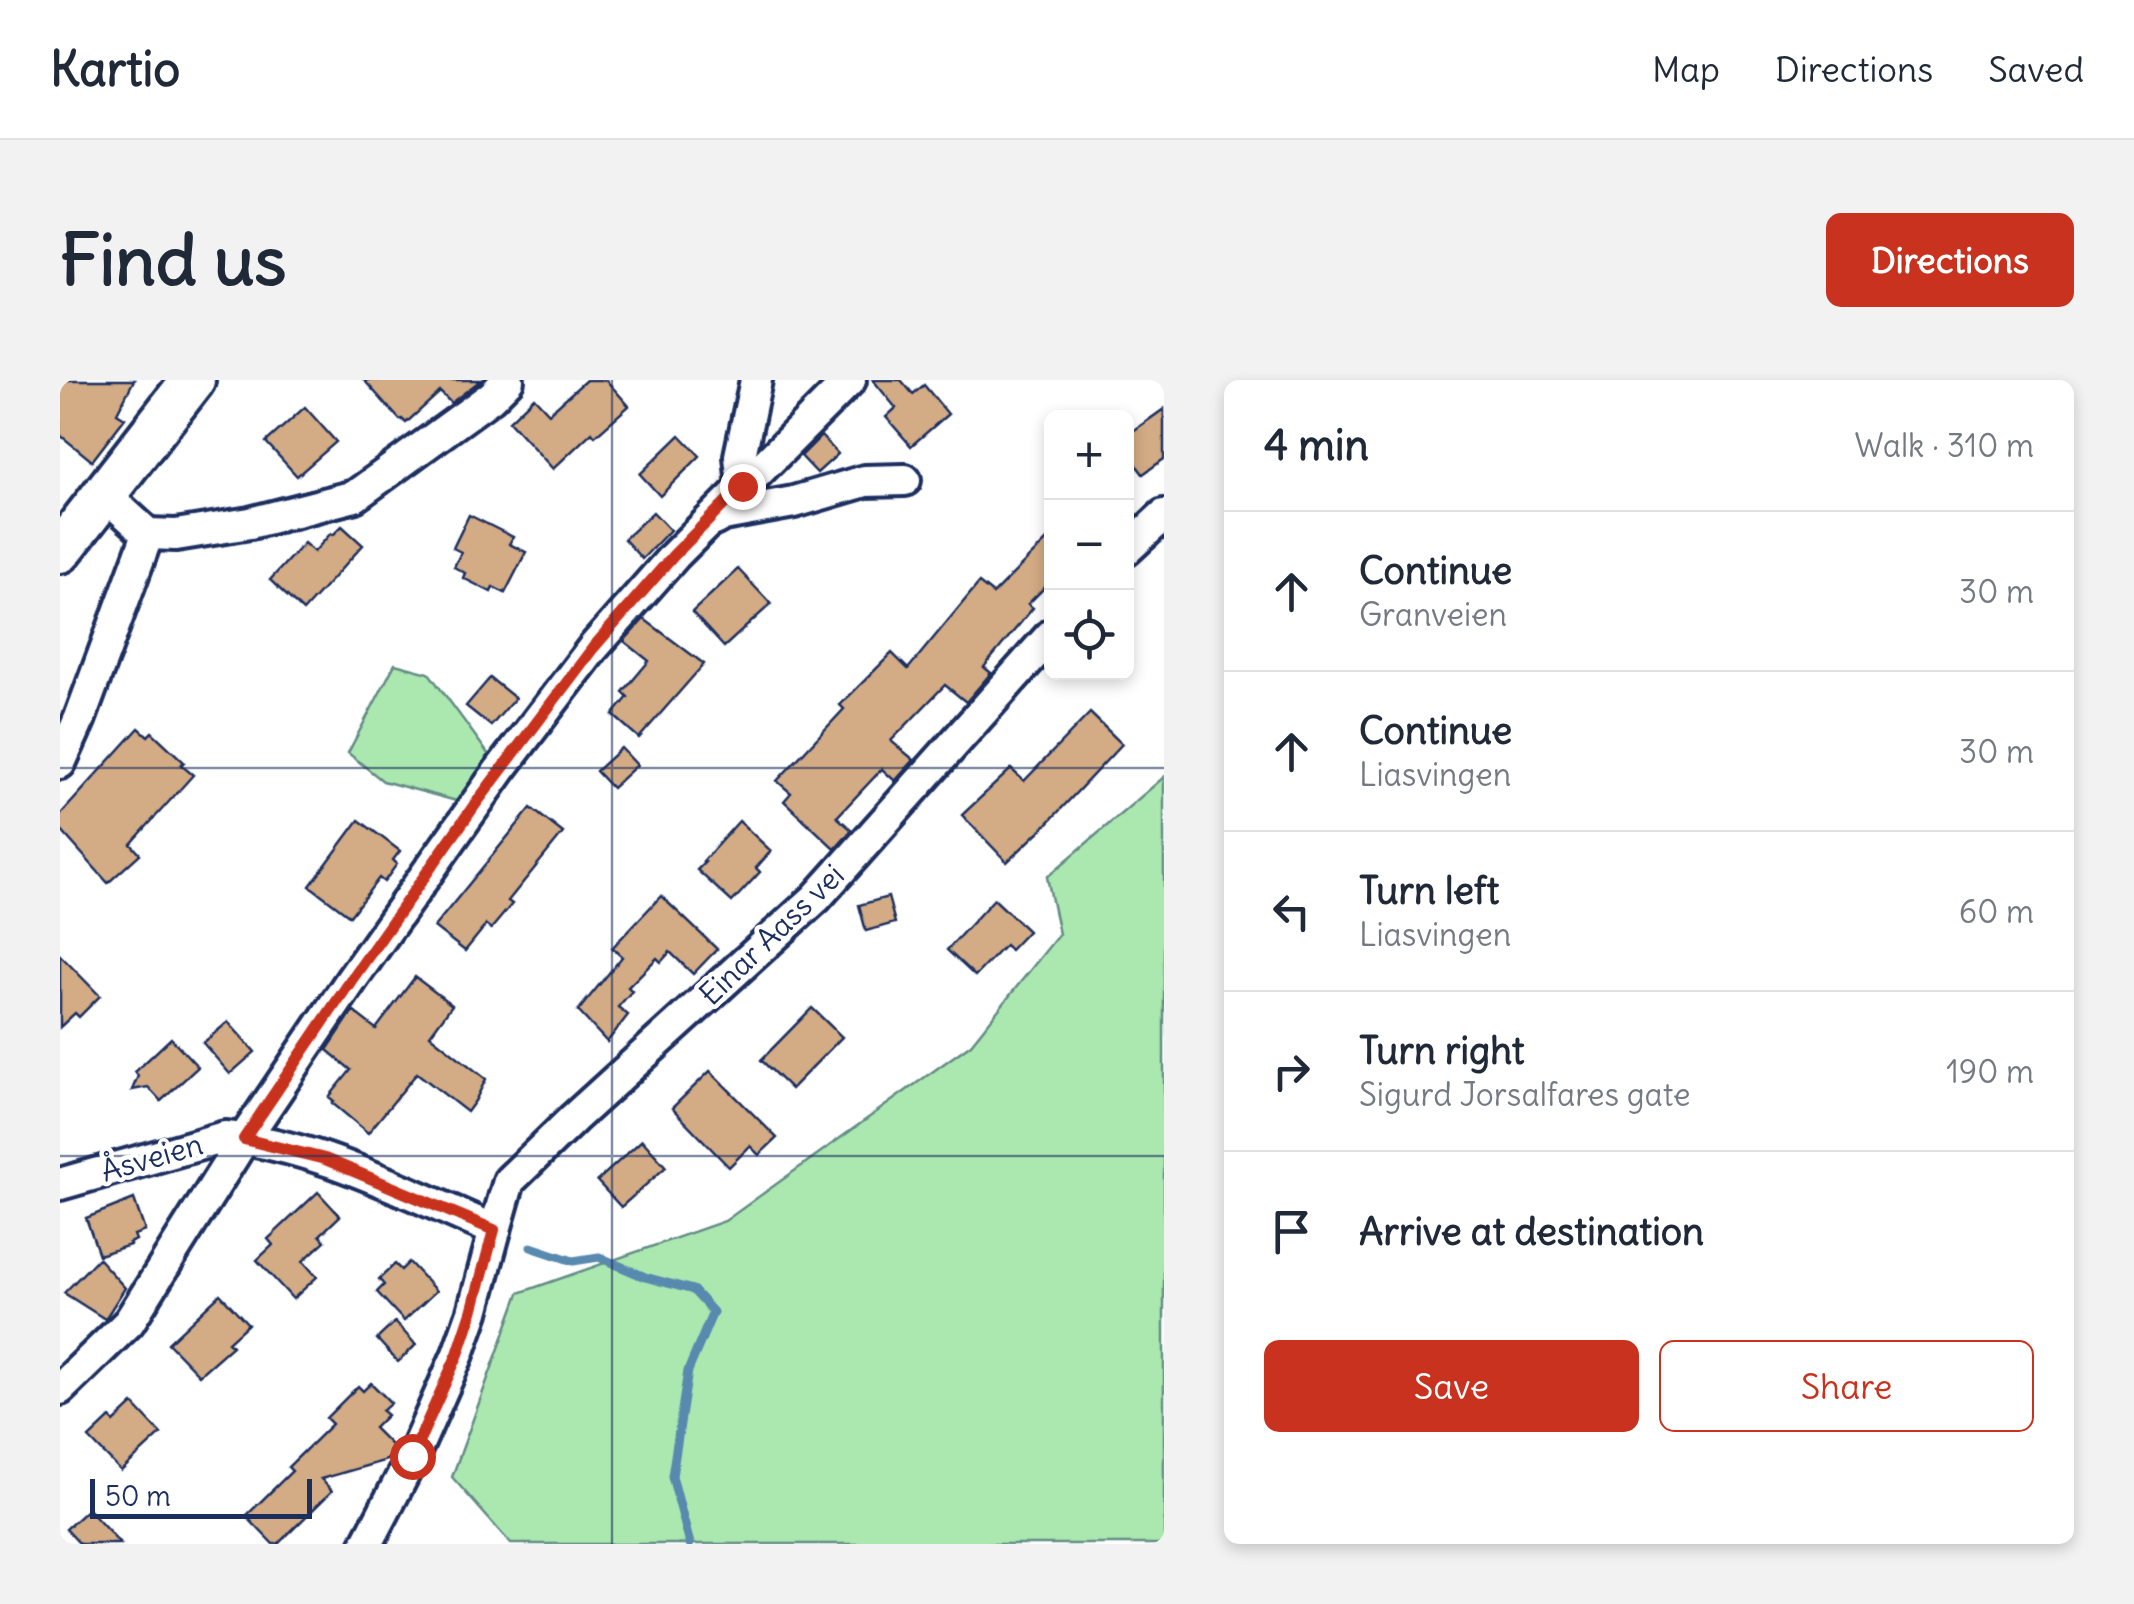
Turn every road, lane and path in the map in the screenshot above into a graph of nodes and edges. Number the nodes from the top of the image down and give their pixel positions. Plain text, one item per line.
1 (192, 380) edge
2 (508, 380) edge
3 (756, 380) edge
4 (850, 380) edge
5 (905, 480) dead end
6 (742, 486) junction
7 (104, 494) junction
8 (1164, 515) edge
9 (708, 522) junction
10 (148, 534) junction
11 (1134, 543) edge
12 (60, 551) edge
13 (1044, 643) edge
14 (60, 763) edge
15 (244, 1139) junction
16 (60, 1184) edge
17 (494, 1230) junction
18 (60, 1389) edge
19 (367, 1544) edge

1 - 7 main road
2 - 10 street
3 - 6 street
4 - 6 street
5 - 9 street
6 - 9 street
7 - 10 street
7 - 12 main road
8 - 11 street
9 - 15 street
10 - 14 street
13 - 17 street, Einar Aass vei
15 - 16 street, Åsveien
15 - 17 street
15 - 18 street
17 - 19 street, Einar Aass vei

